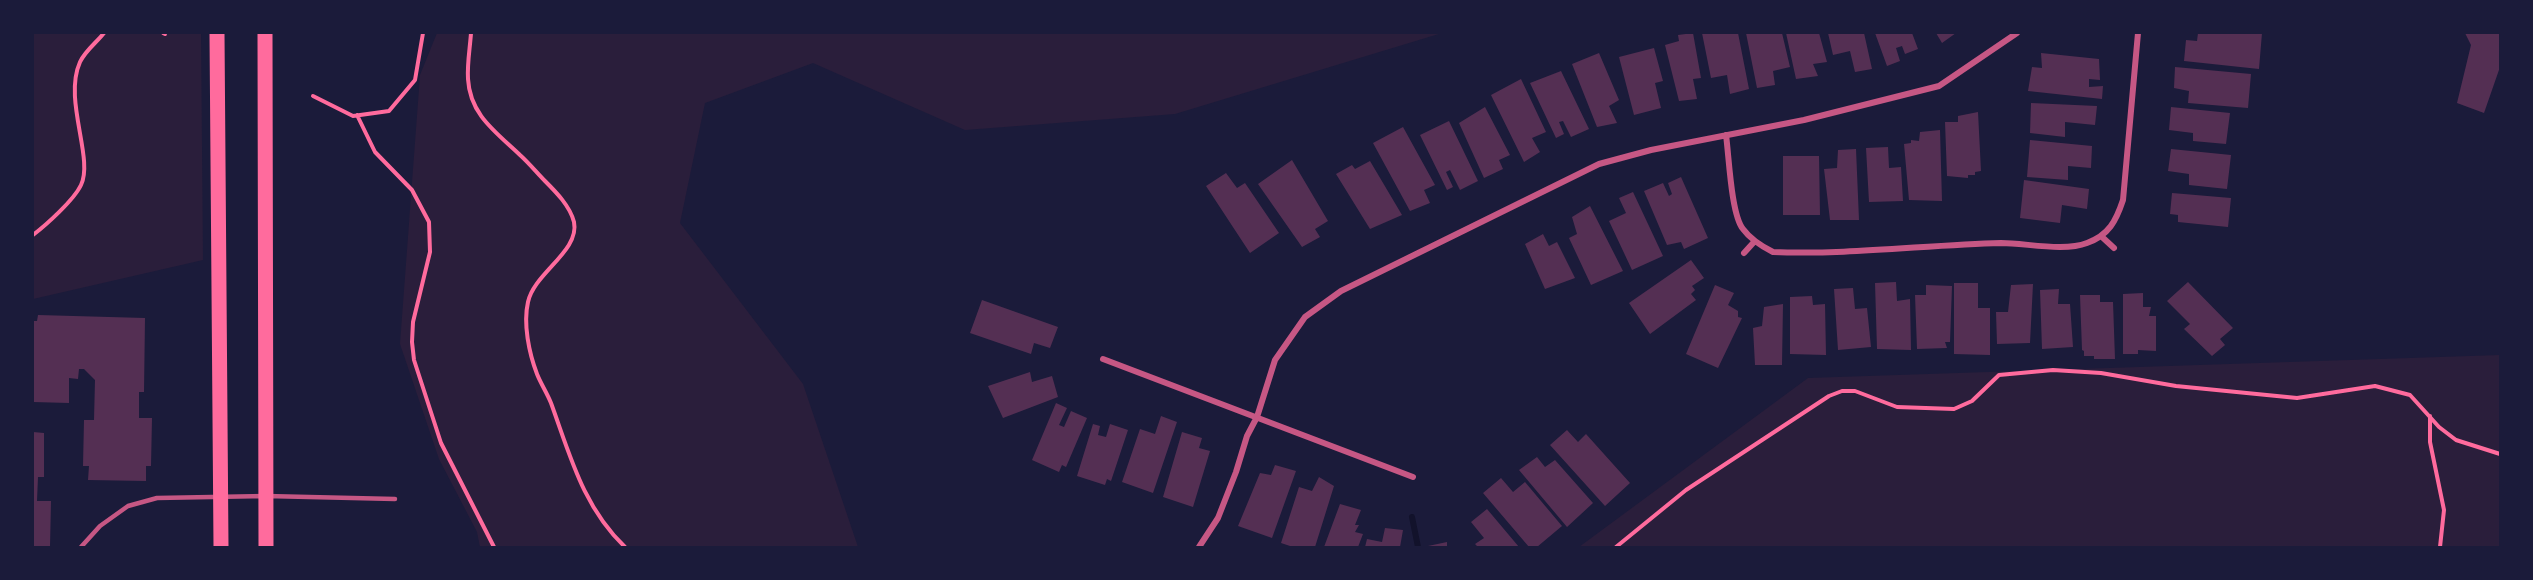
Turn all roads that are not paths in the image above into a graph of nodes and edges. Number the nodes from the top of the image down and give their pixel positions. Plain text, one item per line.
1 (217, 33) edge
2 (265, 33) edge
3 (2017, 33) edge
4 (2138, 35) edge
5 (1726, 135) junction
6 (2101, 236) junction
7 (1754, 242) junction
8 (2114, 249) dead end
9 (1744, 253) dead end
10 (1103, 359) dead end
11 (1257, 417) junction
12 (1413, 477) dead end
13 (266, 496) junction
14 (221, 497) junction
15 (395, 499) dead end
16 (81, 547) edge
17 (221, 547) edge
18 (266, 547) edge
19 (1199, 547) edge

1 - 14 main road
2 - 13 main road
3 - 5 street
4 - 6 street
5 - 7 street
5 - 11 street
6 - 7 street
6 - 8 street
7 - 9 street
10 - 11 street
11 - 12 street
11 - 19 street
13 - 14 lane
13 - 15 lane
13 - 18 main road
14 - 16 lane
14 - 17 main road

